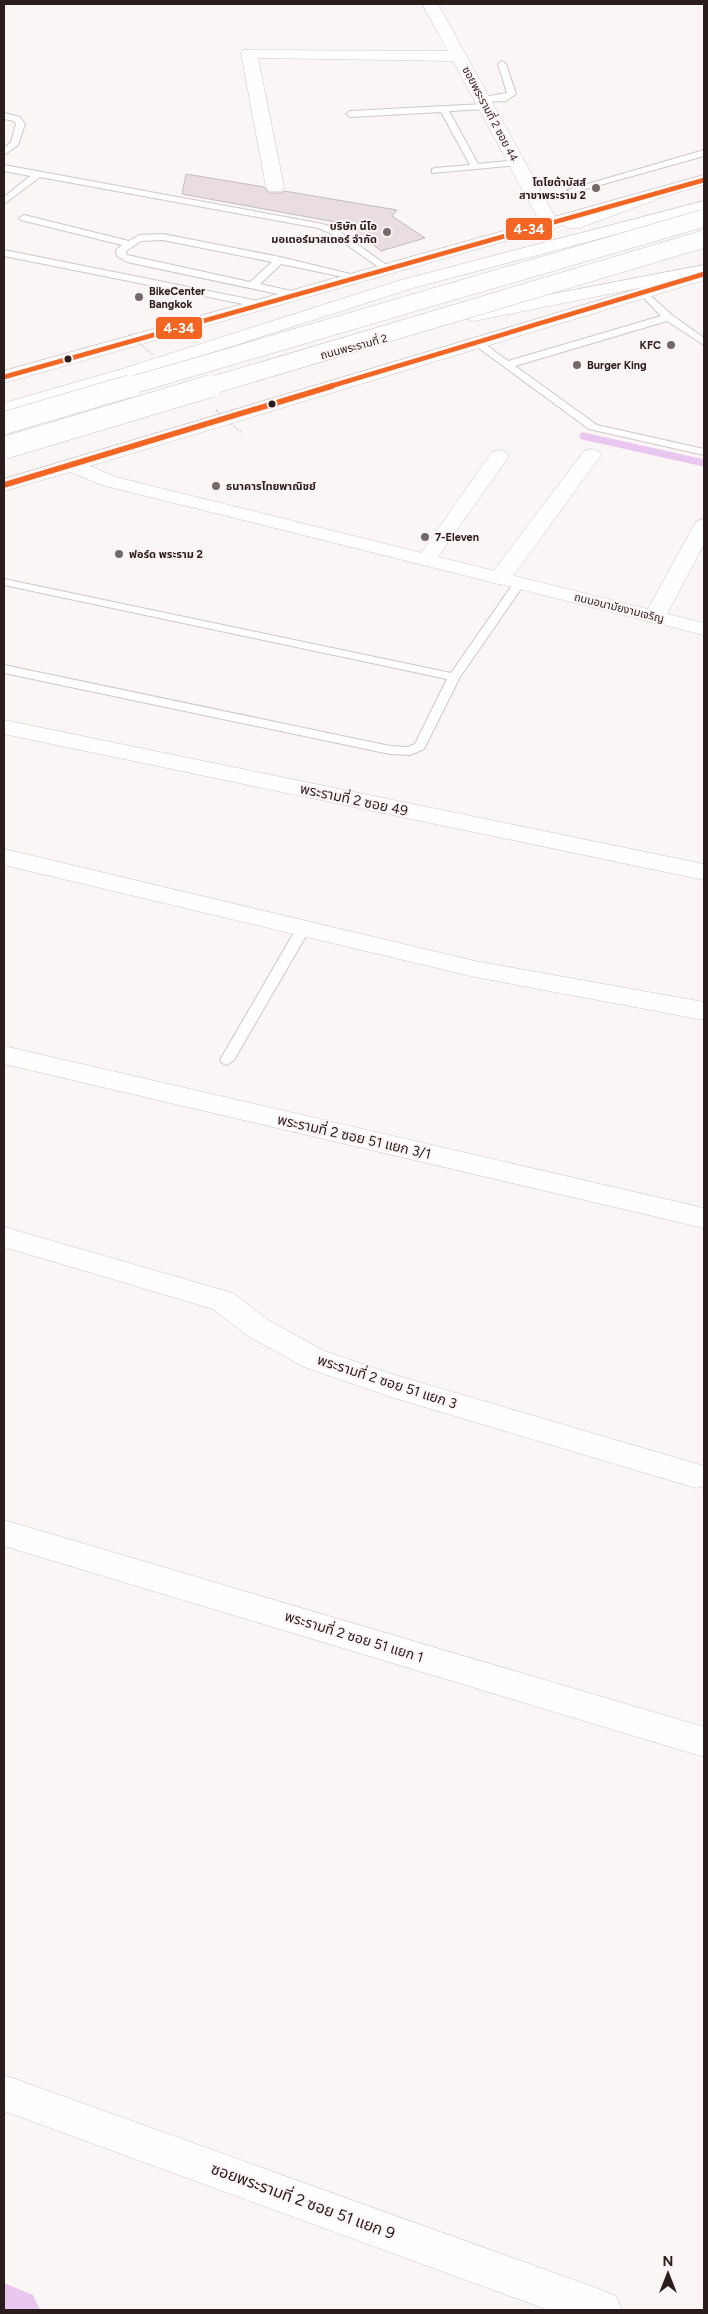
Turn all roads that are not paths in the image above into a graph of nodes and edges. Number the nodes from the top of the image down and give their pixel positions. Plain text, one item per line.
1 (430, 4) edge
2 (459, 56) junction
3 (502, 64) dead end
4 (483, 103) junction
5 (444, 110) junction
6 (350, 114) dead end
7 (4, 116) edge
8 (4, 152) edge
9 (704, 153) edge
10 (516, 163) junction
11 (475, 166) junction
12 (4, 168) edge
13 (436, 171) dead end
14 (37, 175) junction
15 (704, 180) edge
16 (275, 187) dead end
17 (572, 190) dead end
18 (649, 196) junction
19 (4, 201) edge
20 (704, 206) edge
21 (24, 218) dead end
22 (704, 218) edge
23 (550, 224) junction
24 (704, 240) edge
25 (131, 244) junction
26 (4, 253) edge
27 (280, 260) junction
28 (387, 269) junction
29 (704, 270) edge
30 (704, 274) edge
31 (358, 277) junction
32 (407, 284) junction
33 (252, 286) junction
34 (643, 292) junction
35 (292, 294) junction
36 (259, 304) junction
37 (474, 315) junction
38 (668, 317) junction
39 (477, 342) junction
40 (704, 342) edge
41 (509, 364) junction
42 (4, 377) edge
43 (4, 409) edge
44 (4, 423) edge
45 (4, 448) edge
46 (4, 452) edge
47 (704, 452) edge
48 (591, 455) dead end
49 (499, 456) dead end
50 (71, 464) junction
51 (4, 485) edge
52 (704, 525) edge
53 (426, 560) junction
54 (510, 580) junction
55 (4, 582) edge
56 (655, 616) junction
57 (704, 629) edge
58 (4, 669) edge
59 (454, 677) junction
60 (4, 727) edge
61 (4, 857) edge
62 (704, 872) edge
63 (303, 929) junction
64 (704, 1011) edge
65 (4, 1056) edge
66 (227, 1060) dead end
67 (704, 1218) edge
68 (4, 1237) edge
69 (696, 1476) dead end
70 (4, 1533) edge
71 (704, 1742) edge
72 (4, 2093) edge
73 (602, 2310) edge

1 - 2 main road, ซอยพระรามที่ 2 ซอย 44
2 - 4 main road, ซอยพระรามที่ 2 ซอย 44
2 - 16 main road
3 - 4 lane
4 - 5 lane
4 - 10 main road, ซอยพระรามที่ 2 ซอย 44
5 - 6 lane
5 - 11 lane
7 - 8 lane
9 - 17 lane
10 - 11 lane
10 - 23 main road, ซอยพระรามที่ 2 ซอย 44
11 - 13 lane
12 - 14 lane
14 - 19 lane
14 - 28 lane
15 - 18 main road
18 - 23 main road
18 - 32 main road
20 - 32 main road
21 - 25 lane
22 - 44 main road, bridge
23 - 28 main road
24 - 37 main road, ถนนพระรามที่ 2
24 - 45 main road, bridge
25 - 27 lane
25 - 33 lane
26 - 36 lane
27 - 31 lane
27 - 33 lane
28 - 31 main road
29 - 37 main road
30 - 34 main road
31 - 35 main road
32 - 43 main road
33 - 35 lane
34 - 38 lane
34 - 39 main road
35 - 36 main road
36 - 42 main road
37 - 46 main road, ถนนพระรามที่ 2
38 - 40 lane
38 - 41 lane
39 - 41 lane
39 - 50 main road
41 - 47 lane
48 - 54 main road
49 - 53 main road
50 - 51 main road
50 - 53 main road, ถนนอนามัยงามเจริญ
52 - 56 main road
53 - 54 main road, ถนนอนามัยงามเจริญ
54 - 56 main road, ถนนอนามัยงามเจริญ
54 - 59 lane
55 - 59 lane
56 - 57 main road, ถนนอนามัยงามเจริญ
58 - 59 lane
60 - 62 main road, พระรามที่ 2 ซอย 49
61 - 63 main road
63 - 64 main road
63 - 66 lane
65 - 67 main road, พระรามที่ 2 ซอย 51 แยก 3/1
68 - 69 main road, พระรามที่ 2 ซอย 51 แยก 3
70 - 71 main road, พระรามที่ 2 ซอย 51 แยก 1
72 - 73 main road, ซอยพระรามที่ 2 ซอย 51 แยก 9

